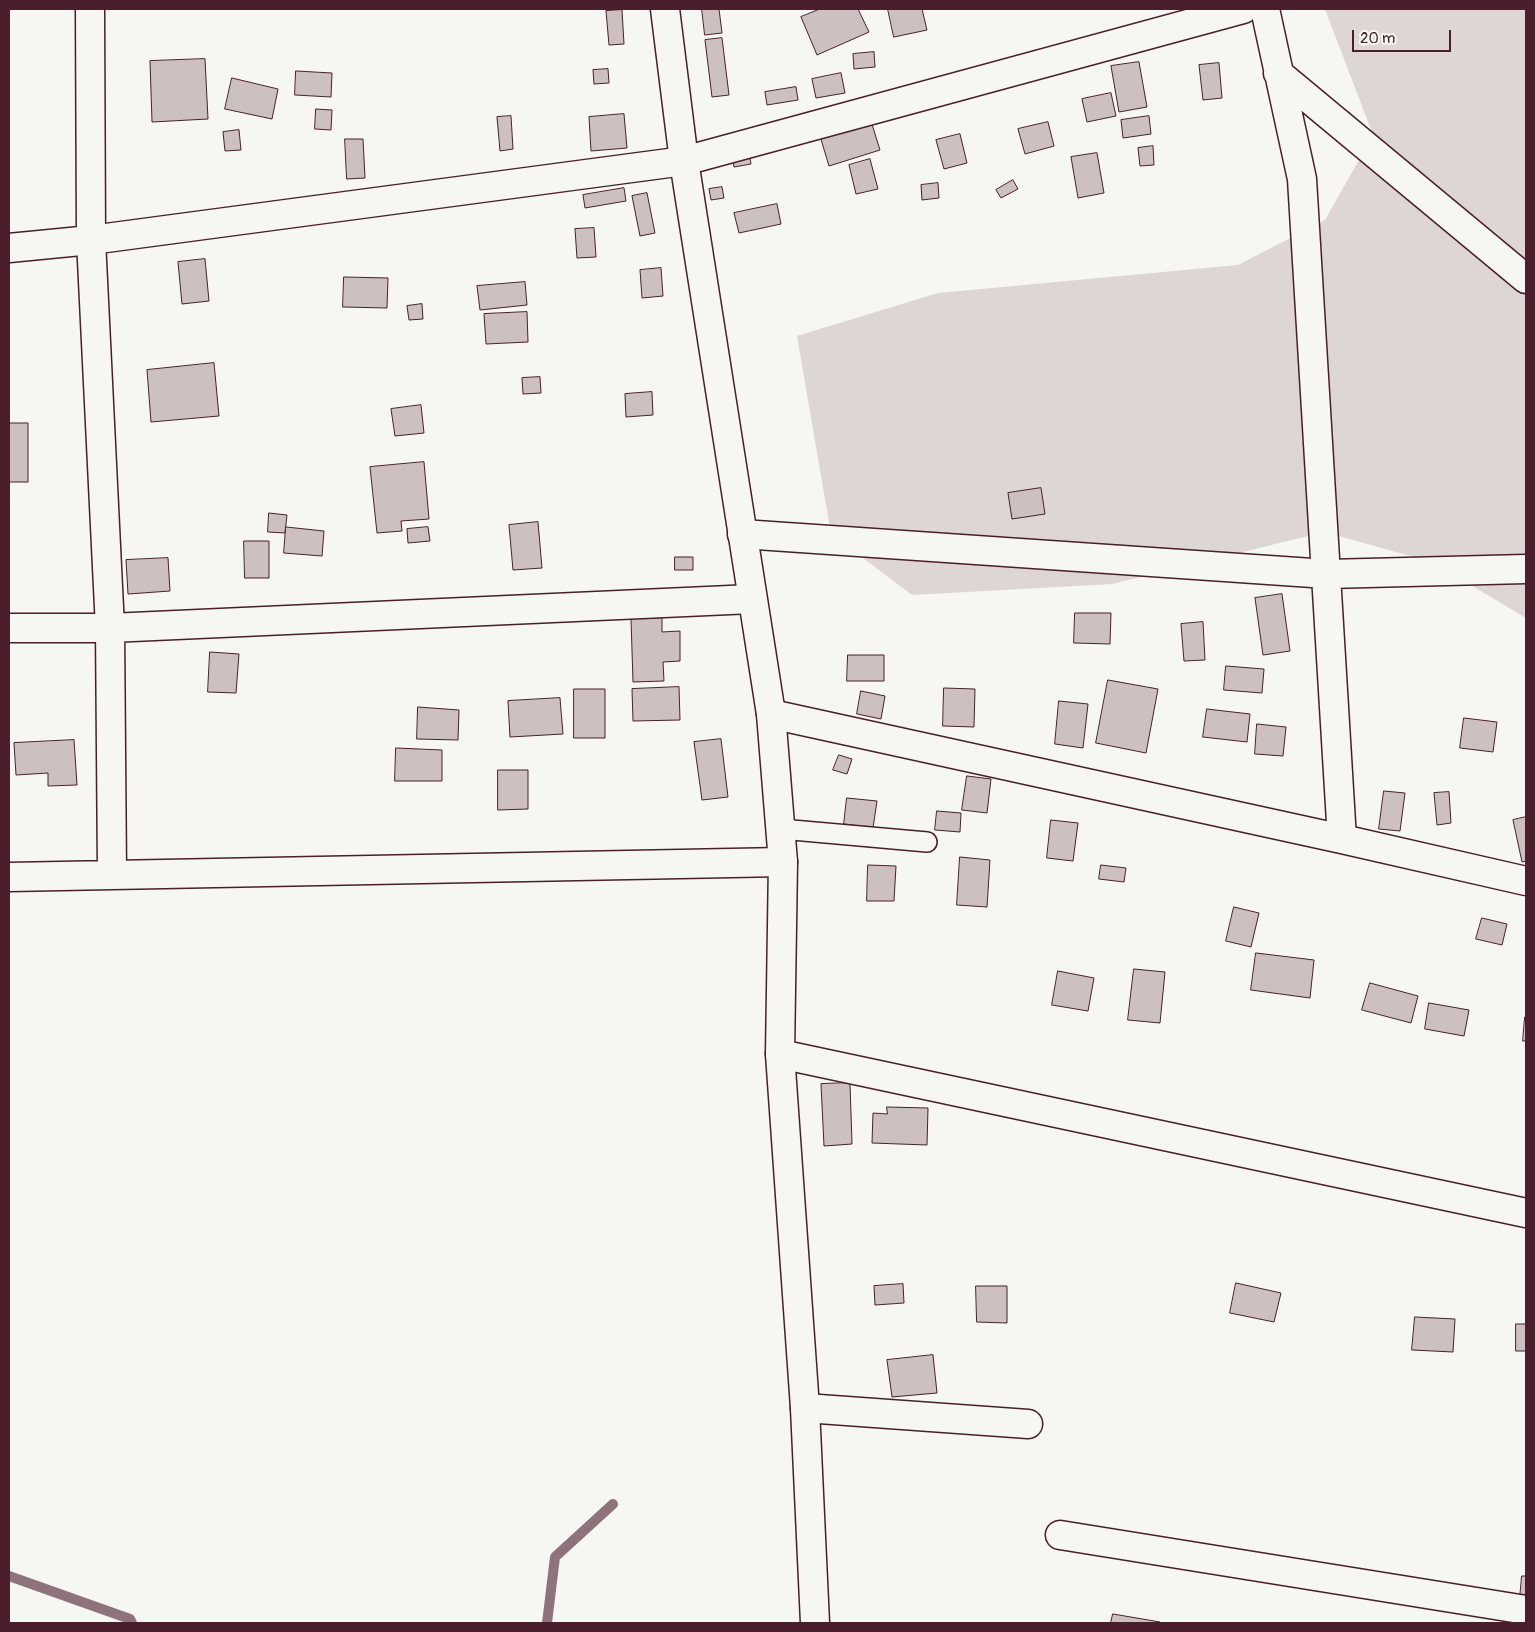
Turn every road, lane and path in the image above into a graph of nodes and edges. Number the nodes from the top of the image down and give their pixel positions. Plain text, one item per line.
1 (90, 9) edge
2 (665, 9) edge
3 (1243, 9) edge
4 (1266, 9) edge
5 (1278, 73) junction
6 (684, 161) junction
7 (91, 240) junction
8 (9, 248) edge
9 (1526, 279) edge
10 (742, 534) junction
11 (1526, 569) edge
12 (1327, 574) junction
13 (752, 599) junction
14 (9, 628) edge
15 (110, 628) junction
16 (771, 714) junction
17 (780, 829) junction
18 (1342, 838) junction
19 (927, 842) dead end
20 (783, 862) junction
21 (112, 874) junction
22 (9, 877) edge
23 (1526, 881) edge
24 (780, 1054) junction
25 (1526, 1213) edge
26 (805, 1408) junction
27 (1028, 1424) dead end
28 (1060, 1535) dead end
29 (1526, 1610) edge
30 (814, 1623) edge

1 - 7 street
2 - 6 street
3 - 6 street
4 - 5 street
5 - 9 street
5 - 12 street
6 - 7 street
6 - 10 street
7 - 8 street
7 - 15 street
10 - 12 street
10 - 13 street
11 - 12 street
12 - 18 street
13 - 15 street
13 - 16 street
14 - 15 street
15 - 21 street
16 - 17 street
16 - 18 street
17 - 19 lane
17 - 20 street
18 - 23 street
20 - 21 street
20 - 24 street
21 - 22 street
24 - 25 street
24 - 26 street
26 - 27 street
26 - 30 street
28 - 29 street

